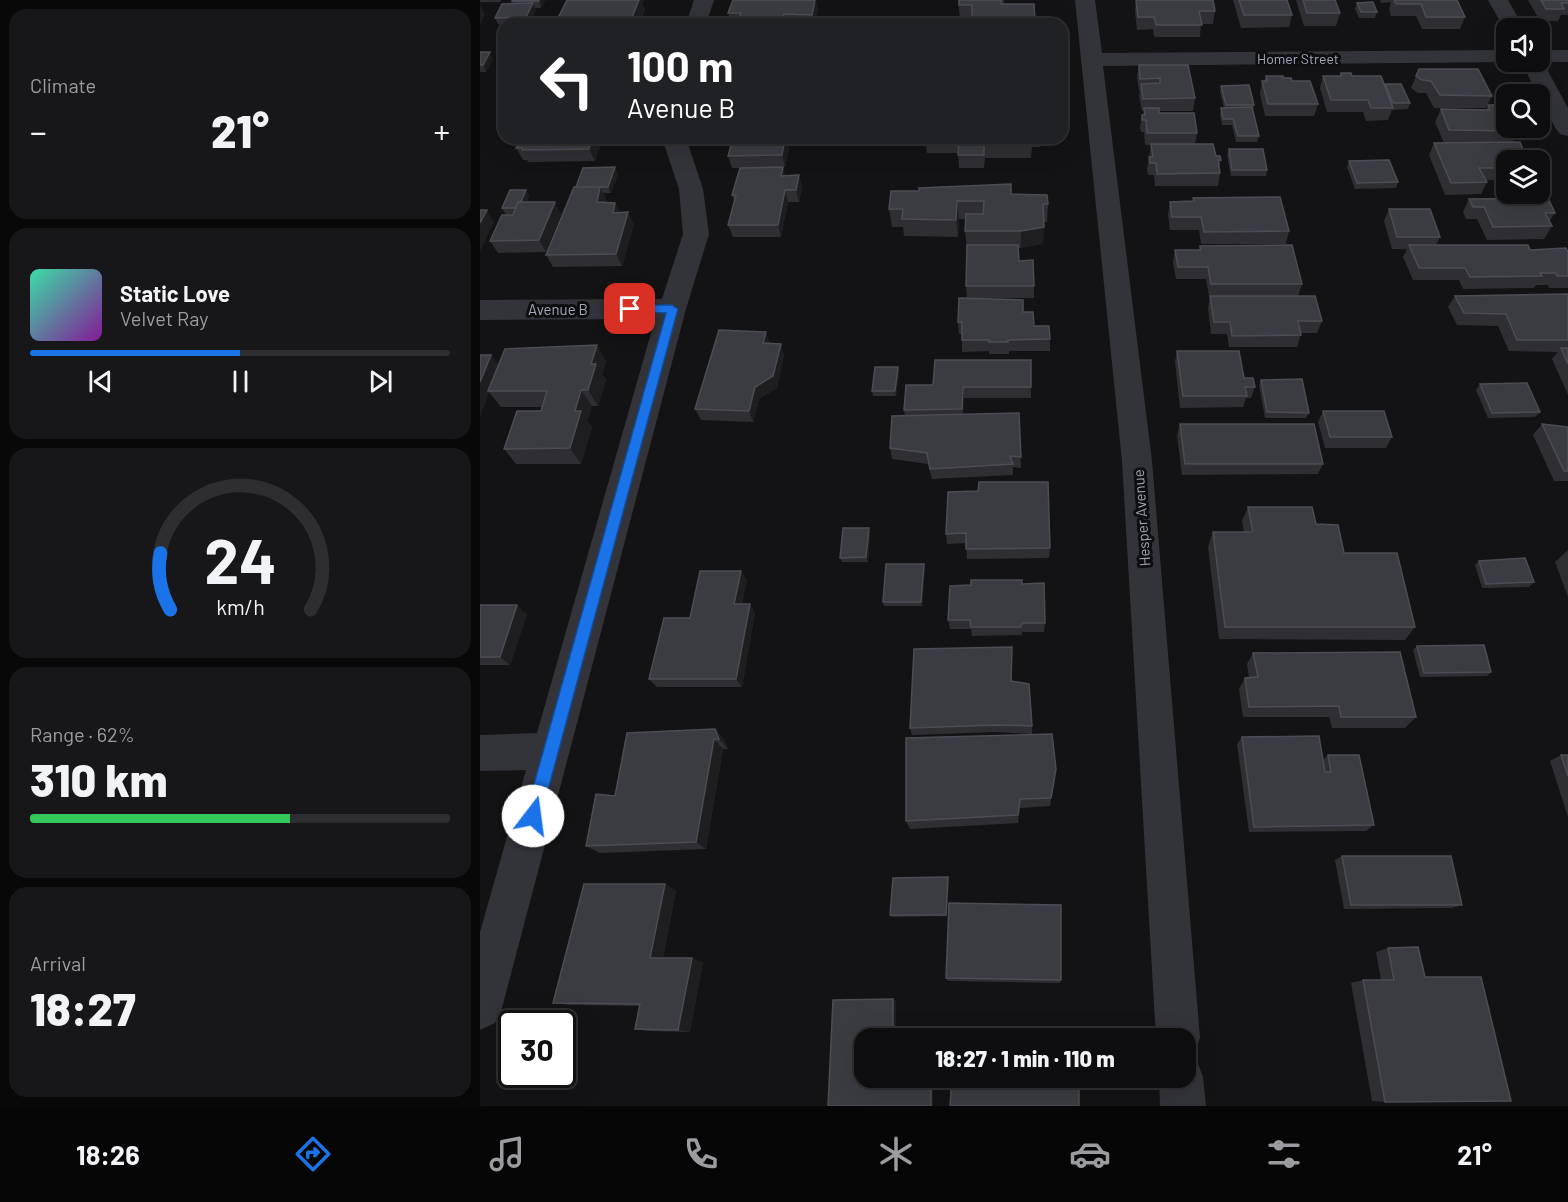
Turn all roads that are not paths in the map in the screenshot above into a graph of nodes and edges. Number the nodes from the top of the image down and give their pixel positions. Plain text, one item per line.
1 (704, 0) edge
2 (1085, 0) edge
3 (1498, 0) edge
4 (698, 18) edge
5 (1508, 18) edge
6 (1496, 56) edge
7 (1550, 56) edge
8 (1568, 56) edge
9 (1091, 60) junction
10 (1537, 72) edge
11 (1568, 129) edge
12 (676, 144) edge
13 (672, 309) junction
14 (480, 310) edge
15 (551, 752) junction
16 (480, 753) edge
17 (480, 1008) edge
18 (1177, 1028) edge
19 (1182, 1088) edge
20 (1183, 1106) edge

1 - 4 street
2 - 9 street, Hesper Avenue
3 - 5 street
6 - 9 street, Homer Street
7 - 8 street
9 - 18 street, Hesper Avenue
10 - 11 street
12 - 13 street
13 - 14 street, Avenue B
13 - 15 street
15 - 16 street
15 - 17 street
19 - 20 street

